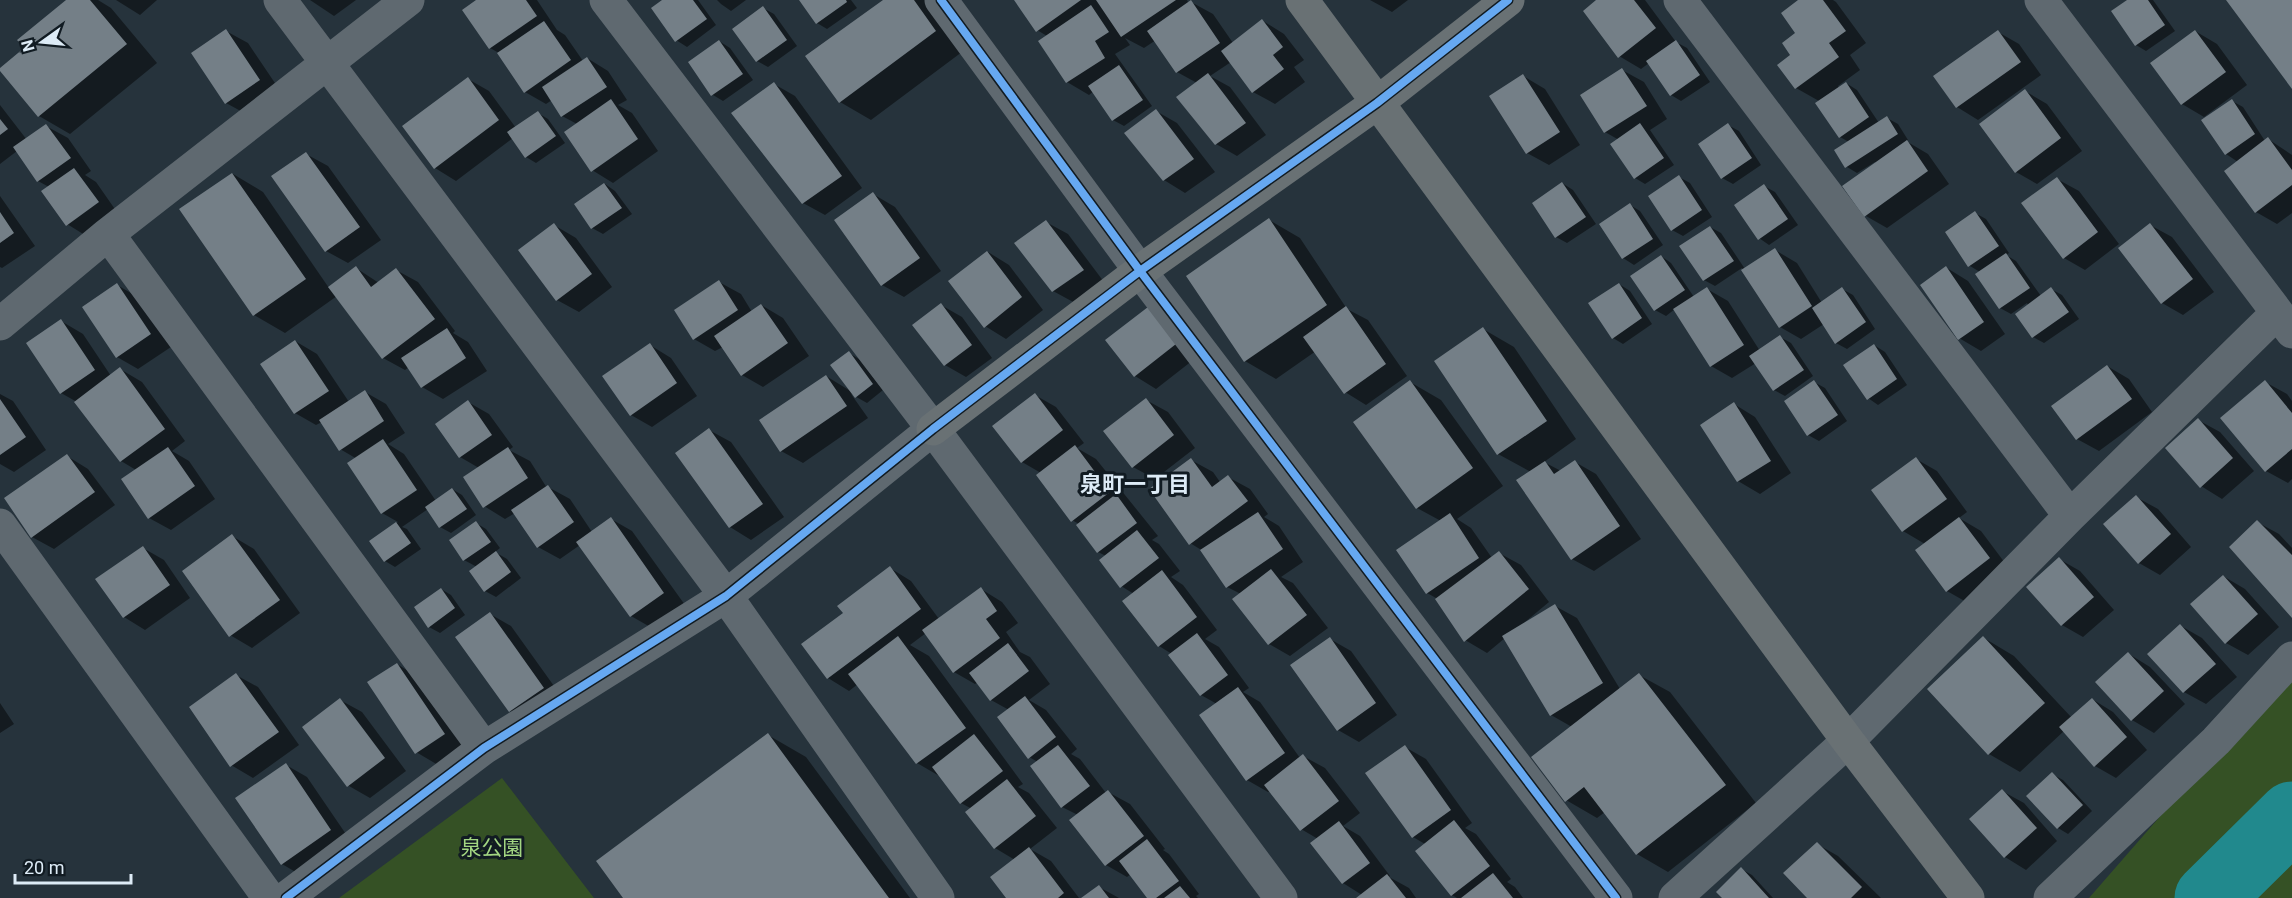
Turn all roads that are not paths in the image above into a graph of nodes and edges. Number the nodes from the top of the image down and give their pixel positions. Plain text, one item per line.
1 (280, 0) edge
2 (408, 0) edge
3 (606, 0) edge
4 (941, 0) edge
5 (1302, 0) edge
6 (1508, 0) edge
7 (1680, 0) edge
8 (2041, 0) edge
9 (327, 65) junction
10 (1377, 103) junction
11 (108, 234) junction
12 (1140, 271) junction
13 (2284, 322) edge
14 (0, 324) edge
15 (933, 429) junction
16 (2070, 516) junction
17 (0, 525) edge
18 (726, 596) junction
19 (2292, 658) edge
20 (1848, 741) junction
21 (484, 748) junction
22 (269, 898) edge
23 (286, 898) edge
24 (938, 898) edge
25 (1281, 898) edge
26 (1616, 898) edge
27 (1675, 898) edge
28 (1968, 898) edge
29 (2050, 898) edge

1 - 9 street
2 - 9 street
3 - 15 street
4 - 12 street
5 - 10 street
6 - 10 street
7 - 16 street
8 - 13 street
9 - 11 street
9 - 18 street
10 - 12 street
10 - 20 street
11 - 14 street
11 - 21 street
12 - 15 street
12 - 26 street
13 - 16 street
15 - 18 street
15 - 25 street
16 - 20 street
17 - 22 street
18 - 21 street
18 - 24 street
19 - 29 street
20 - 27 street
20 - 28 street
21 - 23 street

